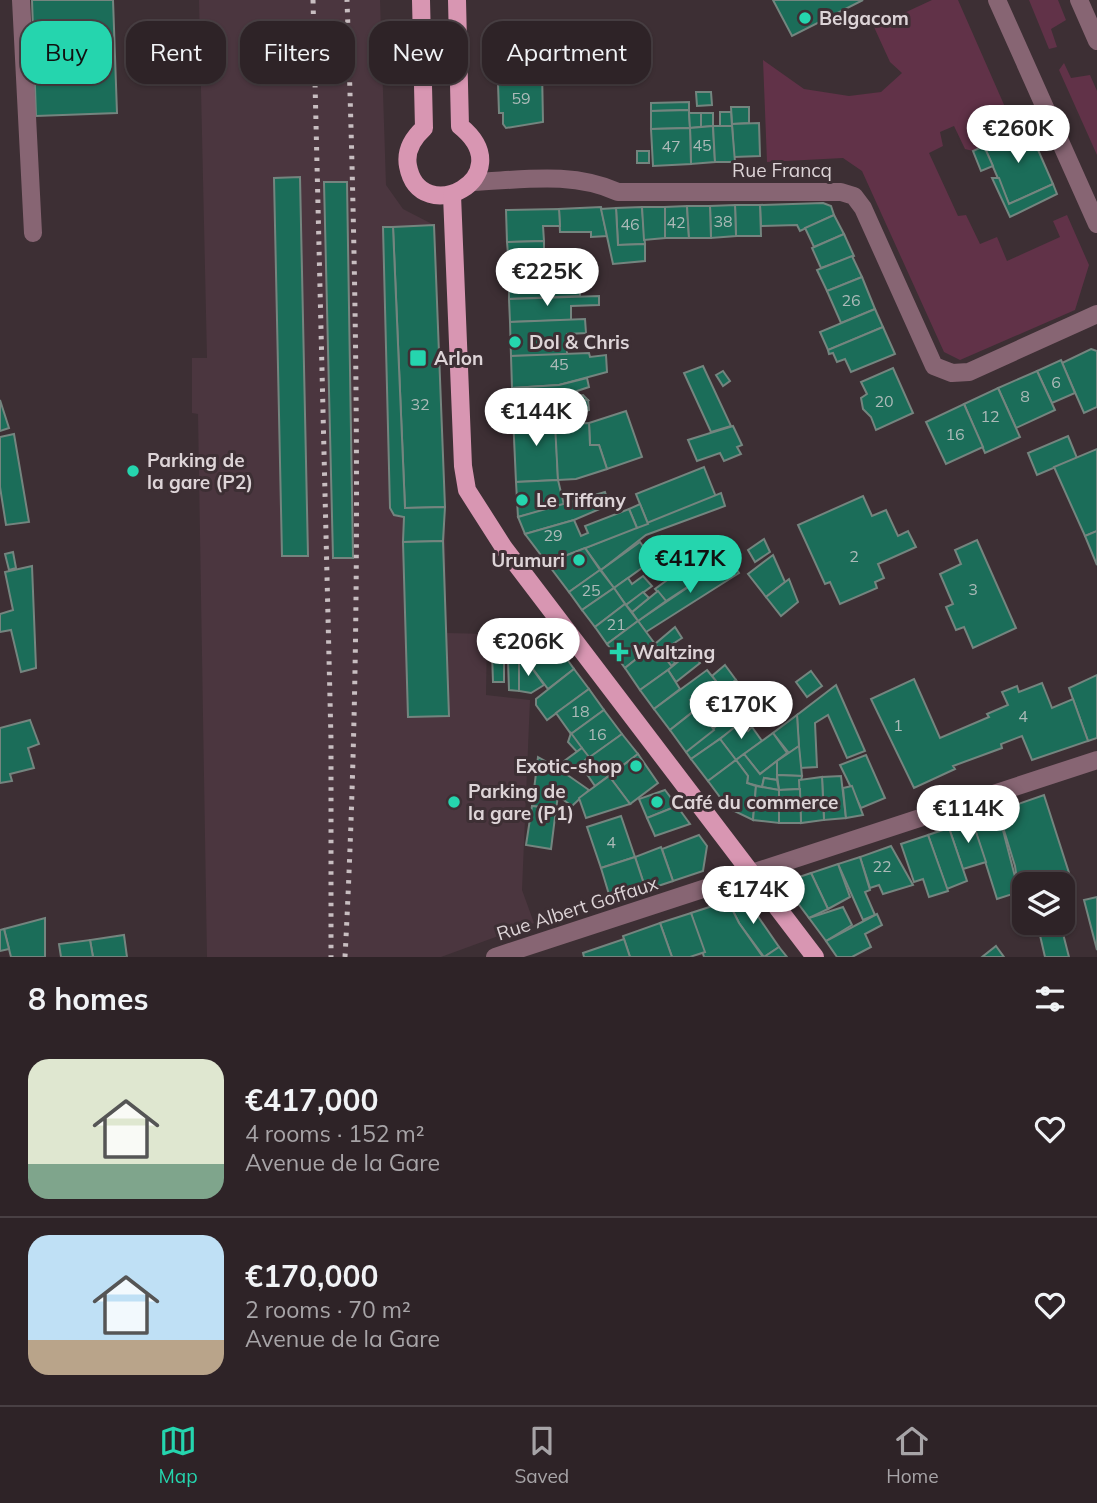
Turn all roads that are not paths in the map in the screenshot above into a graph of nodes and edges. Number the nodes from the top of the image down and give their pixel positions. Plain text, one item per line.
1 (21, 0) edge
2 (421, 0) edge
3 (457, 0) edge
4 (997, 0) edge
5 (1079, 0) edge
6 (1097, 41) edge
7 (472, 181) junction
8 (452, 195) junction
9 (1097, 224) edge
10 (33, 233) dead end
11 (1097, 314) edge
12 (1097, 760) edge
13 (753, 872) junction
14 (495, 957) edge
15 (815, 957) edge

1 - 10 street
2 - 8 main road
3 - 7 main road
4 - 9 street
5 - 6 street
7 - 8 main road
7 - 11 street, Rue Francq
8 - 13 main road
12 - 13 street, Rue Albert Goffaux
13 - 14 street, Rue Albert Goffaux
13 - 15 main road

